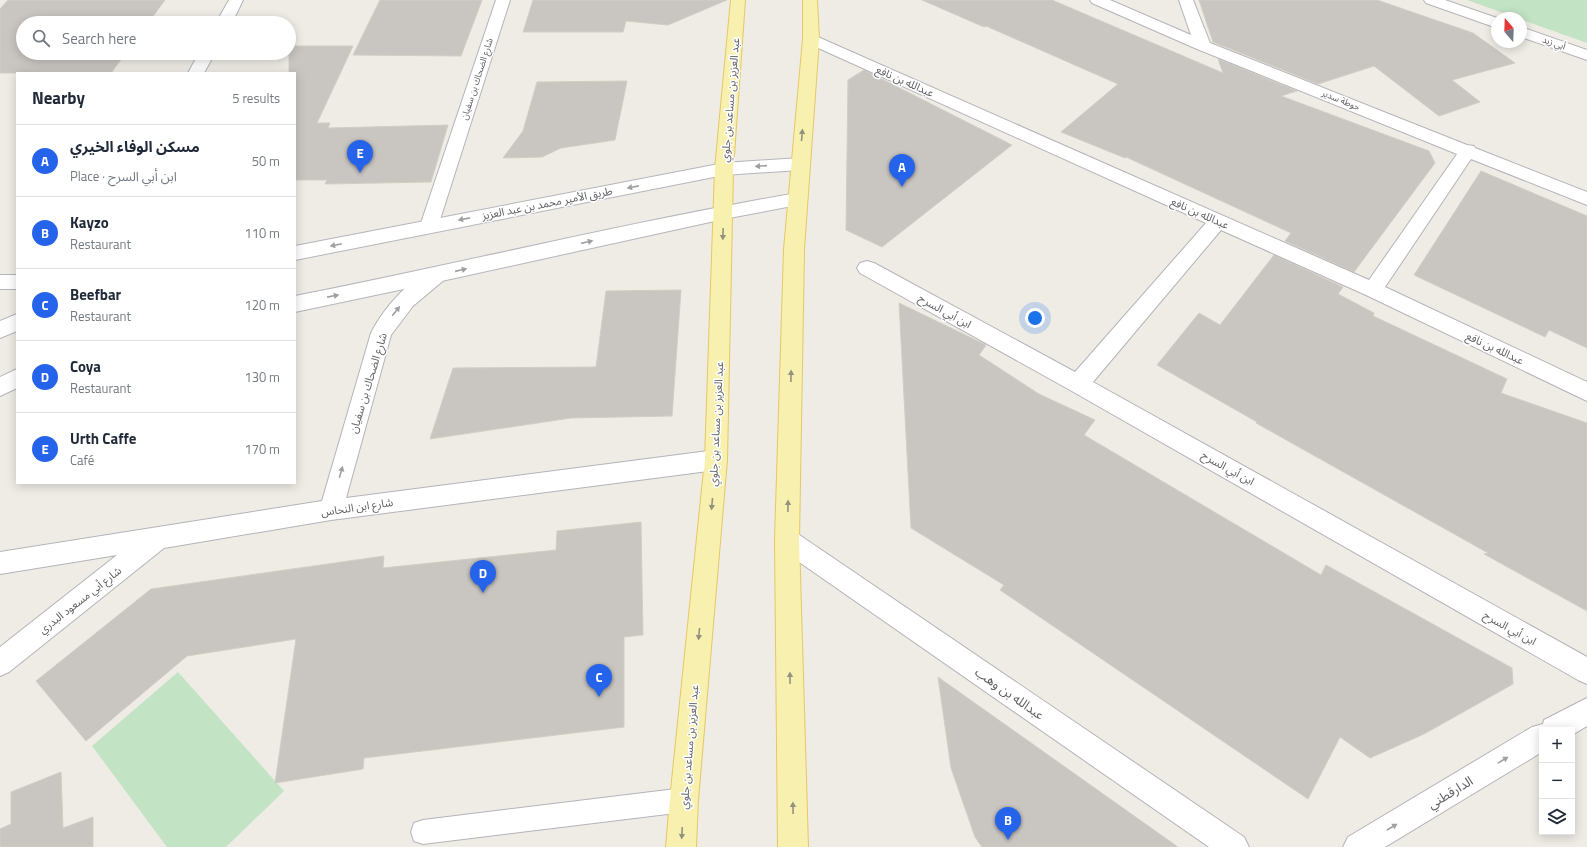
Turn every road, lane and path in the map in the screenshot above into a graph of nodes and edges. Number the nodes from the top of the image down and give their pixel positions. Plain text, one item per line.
1 (236, 0) edge
2 (503, 0) edge
3 (738, 0) edge
4 (810, 0) edge
5 (1097, 0) edge
6 (1186, 0) edge
7 (1431, 0) edge
8 (228, 16) edge
9 (1491, 21) edge
10 (1527, 34) edge
11 (811, 39) junction
12 (1203, 46) junction
13 (1587, 55) edge
14 (203, 60) edge
15 (197, 72) edge
16 (1468, 150) junction
17 (800, 164) junction
18 (724, 169) junction
19 (1587, 198) edge
20 (797, 199) junction
21 (724, 212) junction
22 (1218, 220) junction
23 (429, 226) junction
24 (296, 253) edge
25 (867, 268) dead end
26 (437, 276) junction
27 (0, 282) edge
28 (16, 282) edge
29 (1373, 290) junction
30 (296, 304) edge
31 (16, 322) edge
32 (0, 330) edge
33 (16, 379) edge
34 (1078, 384) junction
35 (0, 387) edge
36 (1587, 392) edge
37 (716, 460) junction
38 (331, 510) junction
39 (161, 536) junction
40 (787, 540) junction
41 (0, 563) edge
42 (0, 663) edge
43 (1587, 671) edge
44 (1587, 711) edge
45 (1559, 727) edge
46 (1539, 739) edge
47 (684, 800) junction
48 (423, 832) dead end
49 (681, 847) edge
50 (793, 847) edge
51 (1234, 847) edge
52 (1358, 847) edge

1 - 8 street
2 - 23 street, شارع الضحاك بن سفيان
3 - 18 main road, عبد العزيز بن مساعد بن جلوي
4 - 11 main road
5 - 12 street, حوطة سدير
6 - 12 street
7 - 9 street
10 - 13 street, أبي زيد
17 -> 11 main road
11 - 22 street, عبدالله بن نافع
12 - 16 street, حوطة سدير
14 - 15 street
16 - 19 street, حوطة سدير
16 - 29 street
17 -> 18 street, طريق الأمير محمد بن عبد العزيز
17 - 20 main road
18 - 21 main road, عبد العزيز بن مساعد بن جلوي
18 -> 23 street, طريق الأمير محمد بن عبد العزيز
20 - 21 street
40 -> 20 main road
26 -> 21 street
21 -> 37 main road, عبد العزيز بن مساعد بن جلوي
22 - 29 street, عبدالله بن نافع
22 - 34 street
23 -> 24 street, طريق الأمير محمد بن عبد العزيز
25 - 34 street, ابن أبي السرح
30 -> 26 street
38 -> 26 street, شارع الضحاك بن سفيان
27 - 28 street
29 - 36 street, عبدالله بن نافع
31 - 32 street
33 - 35 street
34 - 43 street, ابن أبي السرح
37 - 38 street, شارع ابن النحاس
37 -> 47 main road, عبد العزيز بن مساعد بن جلوي
38 - 39 street, شارع ابن النحاس
39 - 41 street, شارع ابن النحاس
39 - 42 street, شارع أبي مسعود البدري
50 -> 40 main road
40 - 51 street, عبدالله بن وهب
44 - 45 street
52 -> 46 street, الدارقطني
47 - 48 lane
47 -> 49 main road, عبد العزيز بن مساعد بن جلوي

